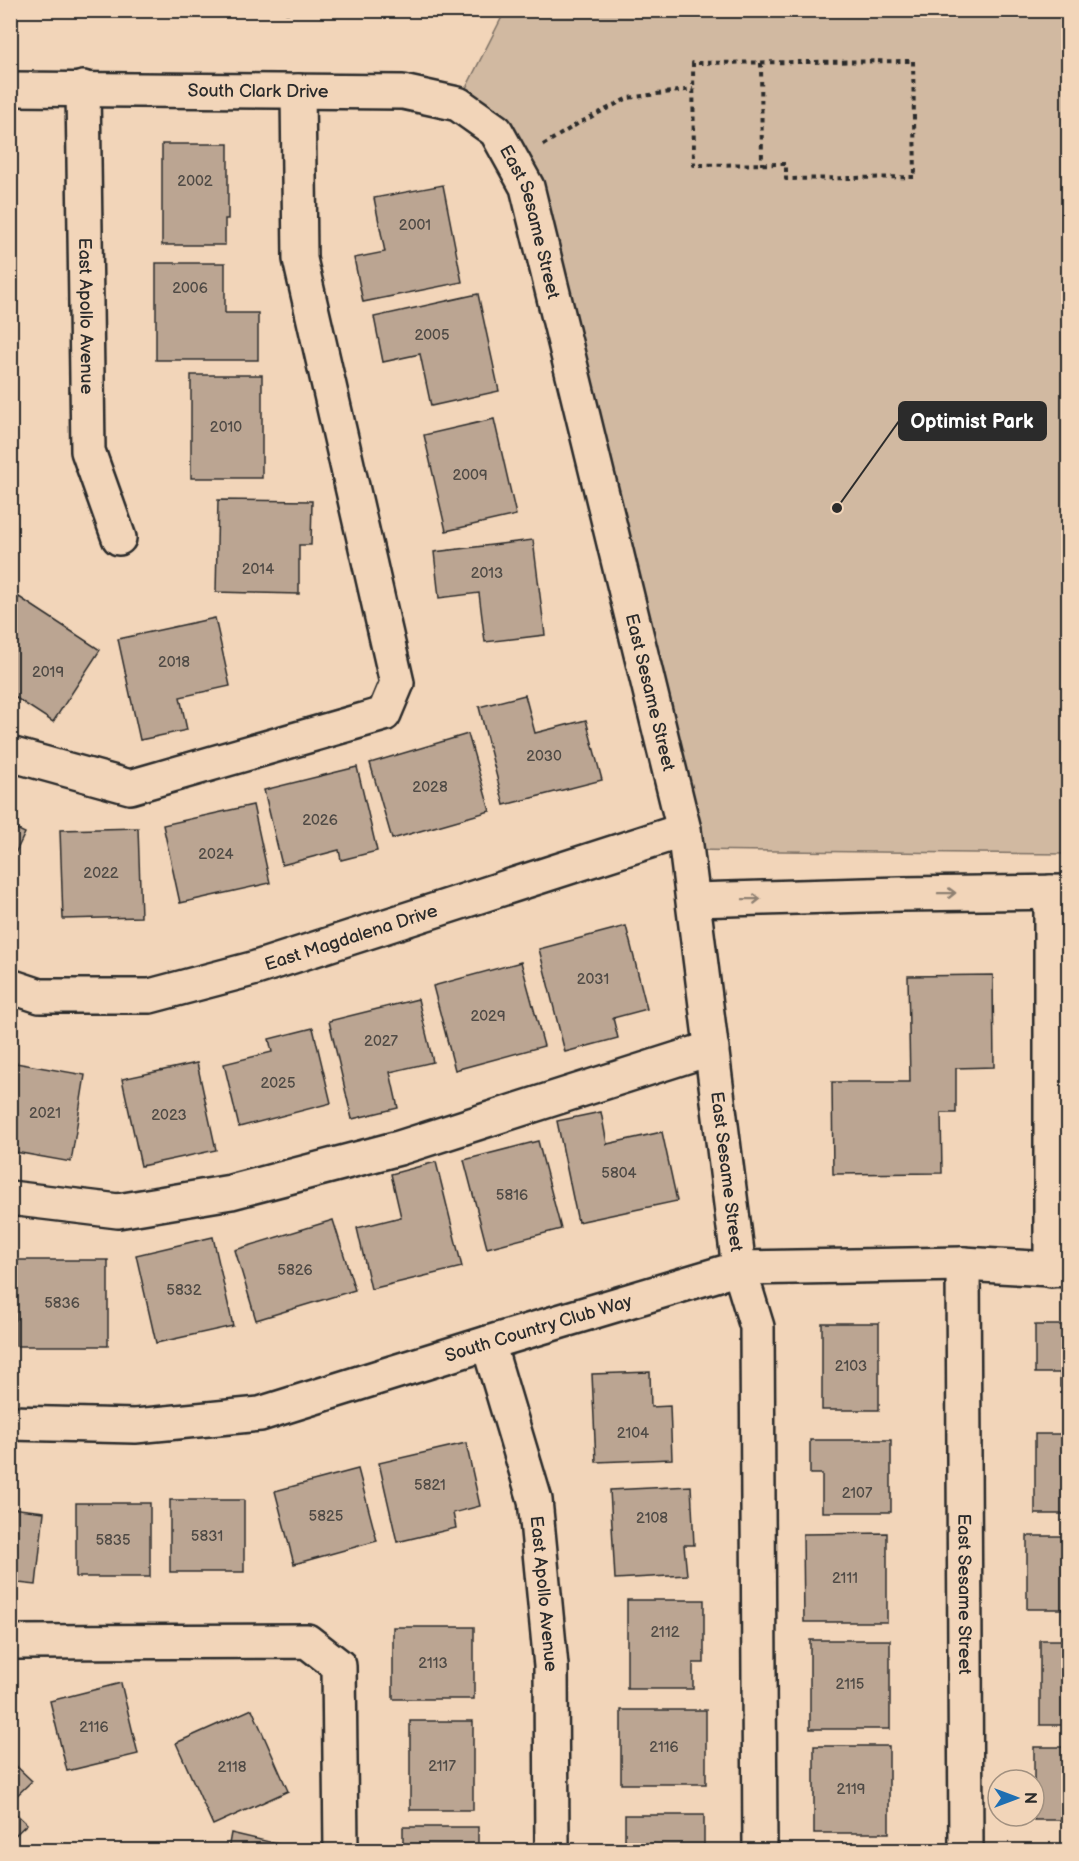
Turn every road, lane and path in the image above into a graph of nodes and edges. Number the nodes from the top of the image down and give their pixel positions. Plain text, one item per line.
1 (760, 63) junction
2 (83, 88) junction
3 (693, 88) junction
4 (10, 89) edge
5 (298, 91) junction
6 (496, 131) joint
7 (514, 163) junction
8 (762, 165) junction
9 (119, 538) dead end
10 (10, 754) edge
11 (684, 830) junction
12 (1060, 892) edge
13 (694, 900) junction
14 (10, 986) edge
15 (712, 1048) junction
16 (10, 1198) edge
17 (963, 1264) junction
18 (739, 1268) junction
19 (1060, 1270) edge
20 (488, 1343) junction
21 (10, 1423) edge
22 (10, 1642) edge
23 (341, 1851) edge
24 (552, 1851) edge
25 (760, 1851) edge
26 (966, 1851) edge

1 - 3 path
1 - 8 path
1 - 8 path
2 - 4 street, South Clark Drive
2 - 5 street, South Clark Drive
2 - 9 street, East Apollo Avenue
3 - 7 path
3 - 8 path
5 - 6 street, South Clark Drive
5 - 10 street
6 - 7 street, East Sesame Street
7 - 11 street, East Sesame Street
11 - 13 street, East Sesame Street
11 - 14 street, East Magdalena Drive
13 -> 12 street
12 - 19 street
13 - 15 street, East Sesame Street
15 - 16 street
15 - 18 street, East Sesame Street
17 - 18 street, South Country Club Way
17 - 19 street, South Country Club Way
17 - 26 street, East Sesame Street
18 - 20 street, South Country Club Way
18 - 25 street, East Sesame Street
20 - 21 street, South Country Club Way
20 - 24 street, East Apollo Avenue
22 - 23 street

